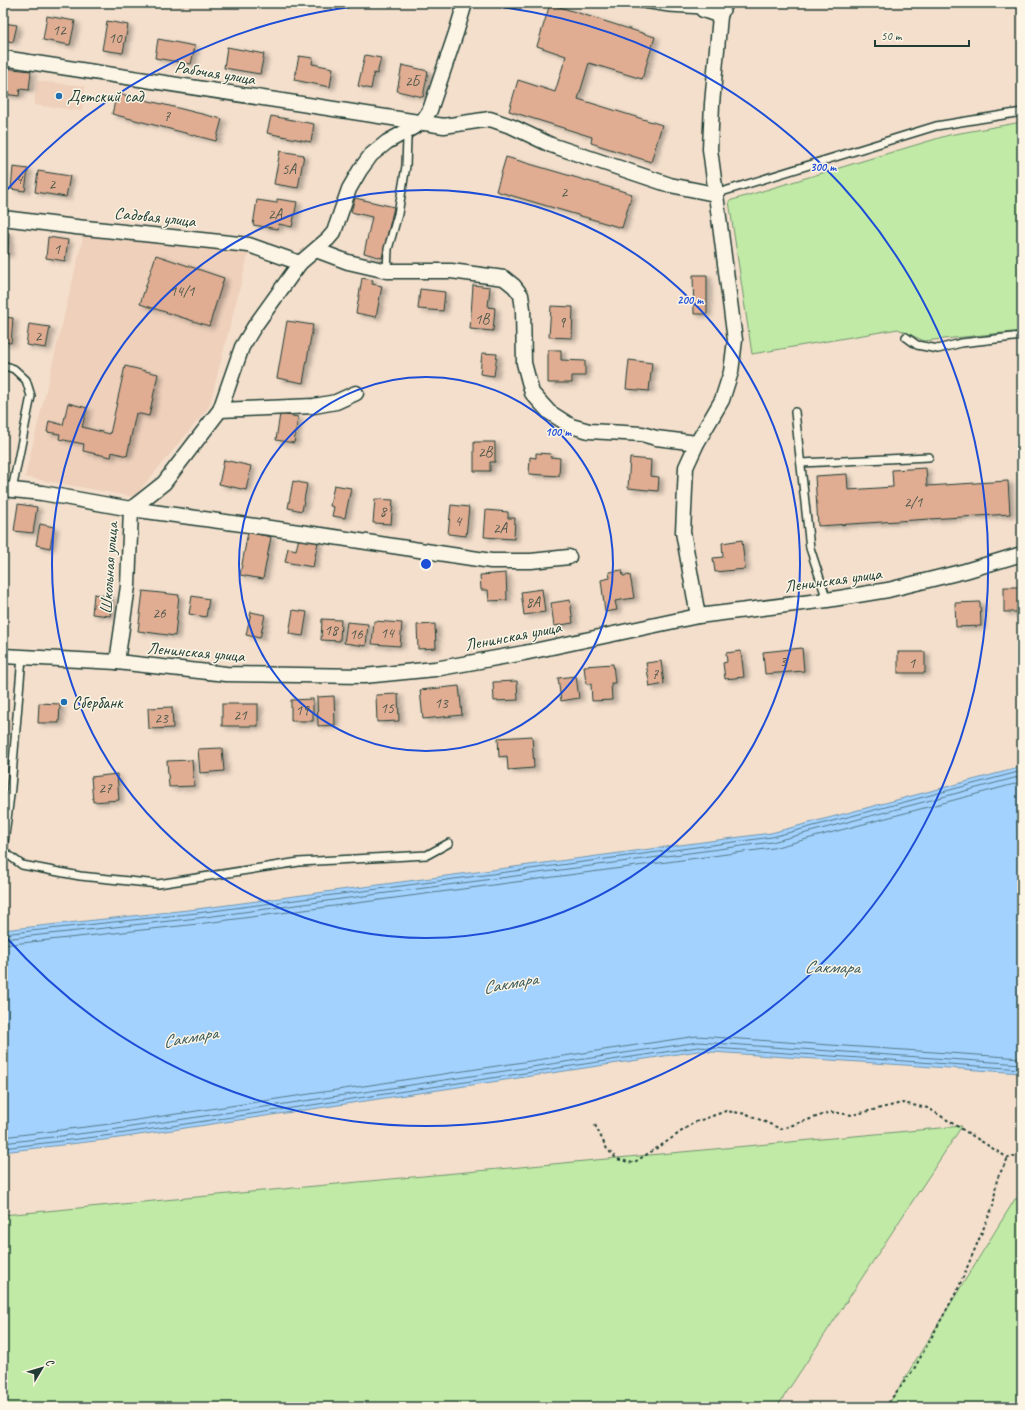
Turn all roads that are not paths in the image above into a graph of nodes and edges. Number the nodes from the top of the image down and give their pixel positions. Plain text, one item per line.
1 (465, 3) edge
2 (637, 3) edge
3 (725, 3) edge
4 (701, 6) edge
5 (720, 16) junction
6 (3, 58) edge
7 (1022, 112) edge
8 (415, 126) junction
9 (715, 194) junction
10 (3, 218) edge
11 (316, 250) junction
12 (300, 263) junction
13 (387, 271) junction
14 (1022, 336) edge
15 (906, 337) dead end
16 (3, 365) edge
17 (356, 394) dead end
18 (220, 410) junction
19 (795, 412) dead end
20 (697, 443) junction
21 (929, 457) dead end
22 (801, 463) junction
23 (8, 490) edge
24 (131, 509) junction
25 (1022, 554) edge
26 (569, 557) dead end
27 (827, 600) junction
28 (698, 616) junction
29 (3, 656) edge
30 (22, 657) junction
31 (117, 662) junction
32 (5, 817) edge
33 (449, 843) dead end

1 - 8 street
2 - 4 lane
3 - 5 street
4 - 5 street
5 - 9 street
6 - 8 street, Рабочая улица
7 - 9 lane
8 - 9 street, Рабочая улица
8 - 11 street
8 - 13 lane
9 - 20 street
10 - 12 street, Садовая улица
11 - 12 street
11 - 13 street
12 - 18 street
13 - 20 street
14 - 15 lane
16 - 23 lane
17 - 18 street
18 - 24 street
19 - 22 lane
20 - 28 street
21 - 22 lane
22 - 27 lane
23 - 24 street, Школьная улица
24 - 26 street
24 - 31 street, Школьная улица
25 - 27 street, Ленинская улица
27 - 28 street, Ленинская улица
28 - 31 street, Ленинская улица
29 - 30 street, Ленинская улица
30 - 31 street, Ленинская улица
30 - 32 lane
32 - 33 lane

